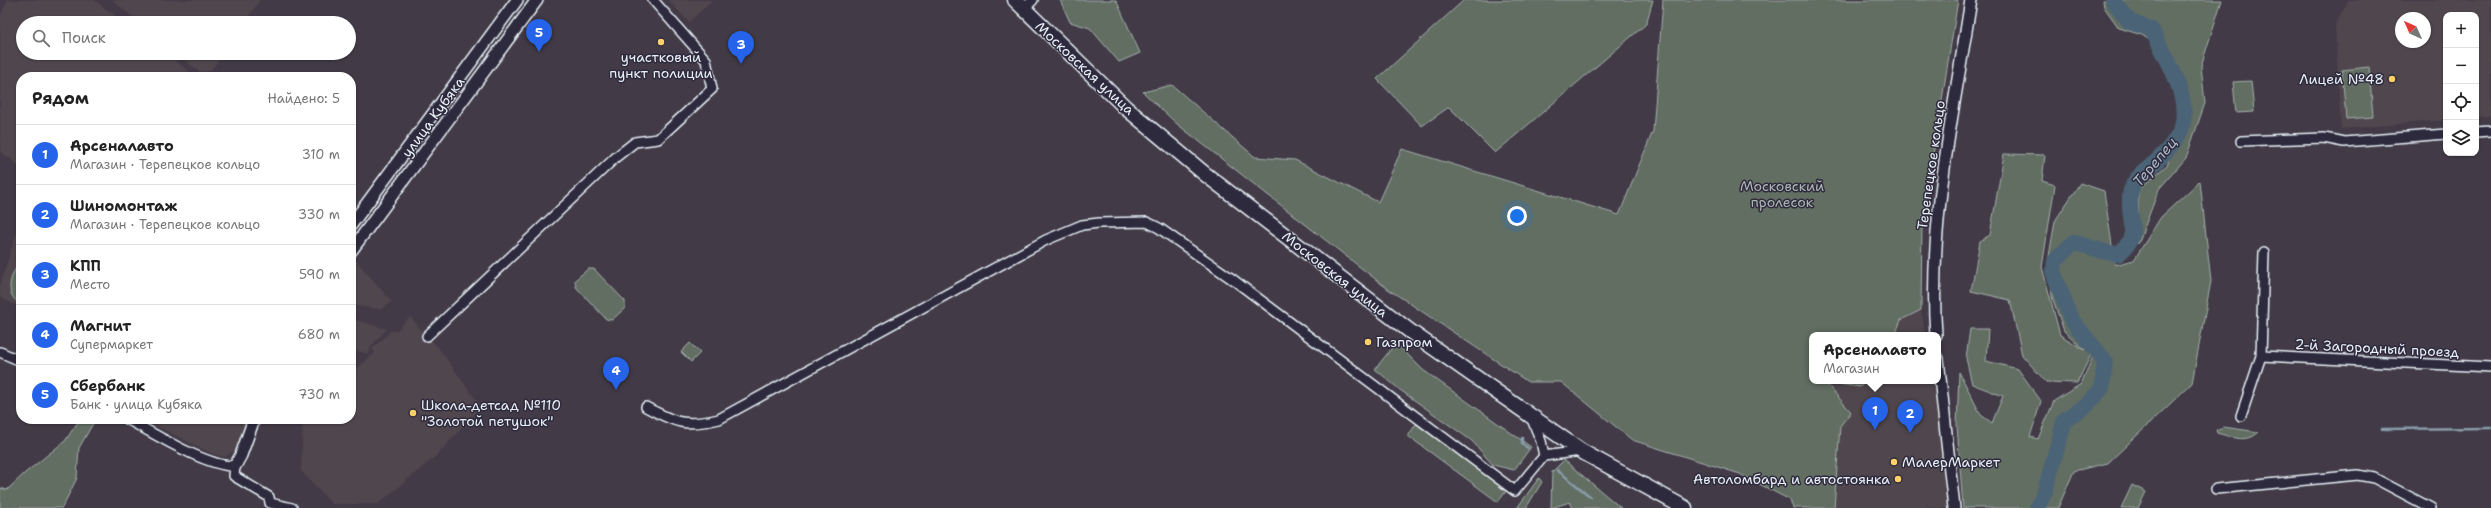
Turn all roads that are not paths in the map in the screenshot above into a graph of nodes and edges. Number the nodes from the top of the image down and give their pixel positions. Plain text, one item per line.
1 (517, 0) edge
2 (537, 0) edge
3 (653, 0) edge
4 (1970, 0) edge
5 (1024, 3) edge
6 (2491, 131) edge
7 (2479, 132) edge
8 (2443, 134) edge
9 (2241, 141) dead end
10 (356, 218) edge
11 (356, 244) edge
12 (2264, 252) dead end
13 (1936, 332) edge
14 (427, 336) dead end
15 (0, 352) edge
16 (2261, 356) junction
17 (16, 359) edge
18 (2491, 367) edge
19 (1941, 384) edge
20 (646, 407) dead end
21 (1530, 415) junction
22 (2240, 416) dead end
23 (136, 424) edge
24 (252, 424) edge
25 (1581, 450) junction
26 (1544, 456) junction
27 (235, 466) junction
28 (2216, 489) dead end
29 (268, 505) edge
30 (292, 508) edge
31 (1685, 508) edge
32 (1954, 508) edge
33 (2431, 508) edge

1 - 10 street, улица Кубяка
2 - 11 street, улица Кубяка
3 - 14 street
4 - 13 street, Терепецкое кольцо
5 - 21 main road, Московская улица
6 - 7 street
8 - 9 street
12 - 16 street
15 - 17 street
16 - 18 street, 2-й Загородный проезд
16 - 22 street
19 - 32 street
20 - 26 street
21 - 25 main road, Московская улица
21 - 26 street
23 - 27 street
24 - 27 street
25 - 26 street
25 - 31 main road, Московская улица
27 - 29 street
28 - 33 street
29 - 30 street

